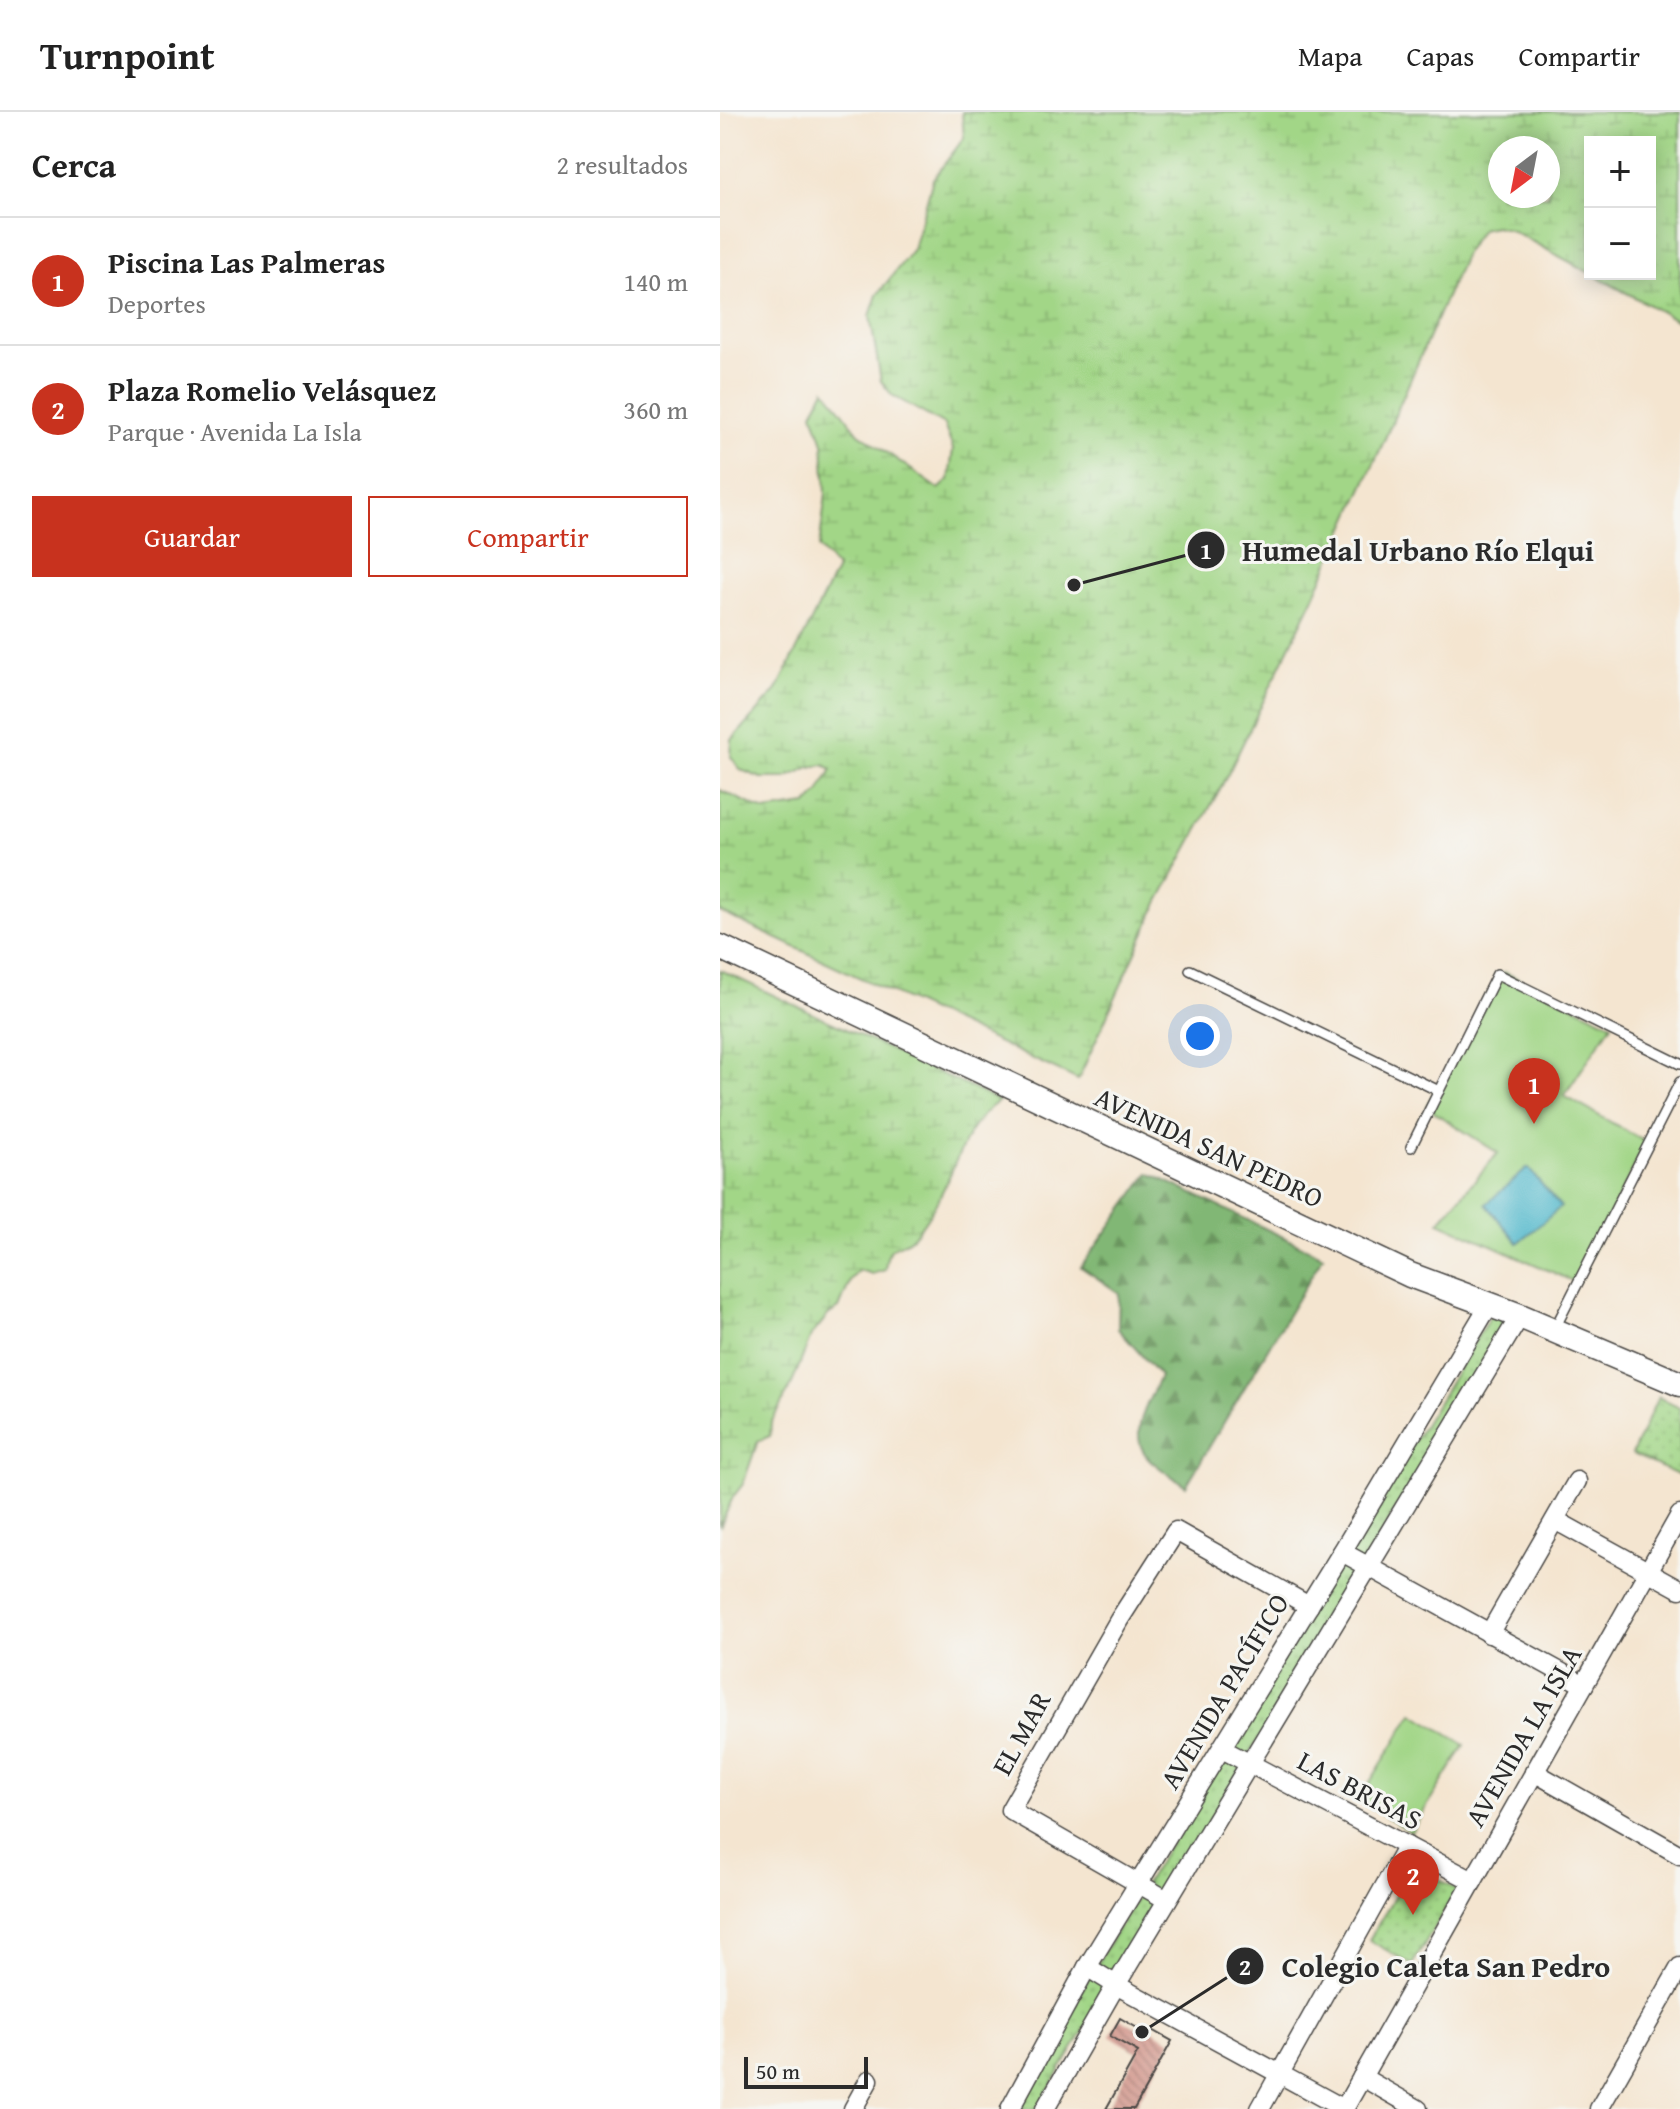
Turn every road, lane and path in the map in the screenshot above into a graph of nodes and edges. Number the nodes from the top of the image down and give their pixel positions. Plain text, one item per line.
1 (720, 947) edge
2 (1190, 970) dead end
3 (1680, 1064) edge
4 (1680, 1082) edge
5 (1439, 1091) junction
6 (1411, 1147) dead end
7 (1489, 1305) junction
8 (1520, 1316) junction
9 (1554, 1330) junction
10 (1680, 1384) edge
11 (1577, 1481) dead end
12 (1680, 1515) edge
13 (1555, 1520) junction
14 (1342, 1552) junction
15 (1369, 1567) junction
16 (1648, 1571) junction
17 (1680, 1589) edge
18 (1309, 1606) junction
19 (1489, 1634) junction
20 (1584, 1685) junction
21 (1222, 1749) junction
22 (1250, 1763) junction
23 (1534, 1772) junction
24 (1407, 1846) junction
25 (1680, 1855) edge
26 (1473, 1881) junction
27 (1138, 1883) junction
28 (1167, 1900) junction
29 (1087, 1967) junction
30 (1680, 1967) edge
31 (1116, 1985) junction
32 (1280, 2074) junction
33 (1362, 2077) junction
34 (869, 2080) dead end
35 (853, 2109) edge
36 (1010, 2109) edge
37 (1045, 2109) edge
38 (1260, 2109) edge
39 (1344, 2109) edge
40 (1418, 2109) edge
41 (1599, 2109) edge

1 - 7 street, AVENIDA SAN PEDRO
2 - 5 lane
3 - 5 lane
4 - 9 lane
5 - 6 lane
7 - 8 street, AVENIDA SAN PEDRO
7 - 14 street, AVENIDA PACÍFICO
8 - 9 street, AVENIDA SAN PEDRO
8 - 15 street
9 - 10 street, AVENIDA SAN PEDRO
11 - 13 street
12 - 16 street, AVENIDA LA ISLA
13 - 16 street
13 - 19 street
14 - 15 street
14 - 18 street, AVENIDA PACÍFICO
15 - 19 street
15 - 22 street
16 - 17 street
16 - 20 street, AVENIDA LA ISLA
18 - 21 street, AVENIDA PACÍFICO
18 - 27 street, EL MAR
19 - 20 street
20 - 23 street, AVENIDA LA ISLA
21 - 22 street, LAS BRISAS
21 - 27 street, AVENIDA PACÍFICO
22 - 24 street, LAS BRISAS
22 - 28 street
23 - 25 street
23 - 26 street, AVENIDA LA ISLA
24 - 26 street, LAS BRISAS
24 - 32 street
26 - 33 street, AVENIDA LA ISLA
27 - 28 street, EL MAR
27 - 29 street, AVENIDA PACÍFICO
28 - 31 street
29 - 31 street
29 - 36 street, AVENIDA PACÍFICO
30 - 41 street
31 - 32 street
31 - 37 street
32 - 38 street
32 - 39 street
33 - 39 street, AVENIDA LA ISLA
33 - 40 street
34 - 35 street

